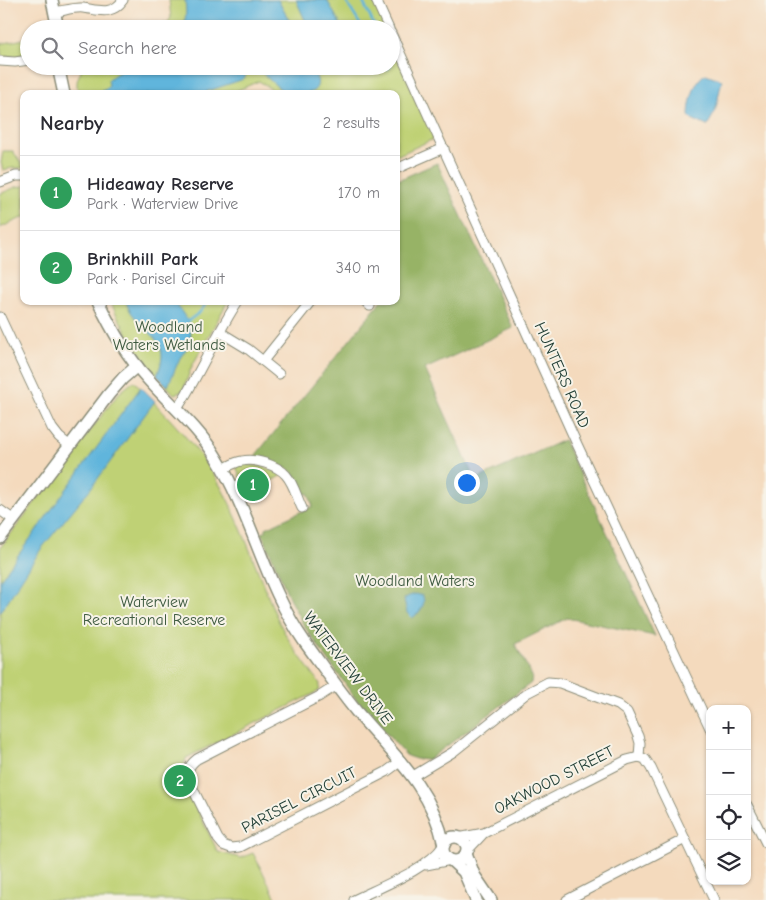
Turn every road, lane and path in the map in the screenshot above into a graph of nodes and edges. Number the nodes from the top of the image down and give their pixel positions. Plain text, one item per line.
1 (45, 0) edge
2 (52, 0) edge
3 (123, 0) edge
4 (376, 0) edge
5 (51, 13) junction
6 (51, 20) edge
7 (54, 20) edge
8 (385, 20) edge
9 (400, 53) edge
10 (0, 61) edge
11 (20, 61) edge
12 (61, 75) edge
13 (65, 75) edge
14 (65, 90) edge
15 (66, 90) edge
16 (444, 148) junction
17 (400, 168) edge
18 (20, 176) edge
19 (0, 182) edge
20 (100, 305) edge
21 (236, 305) edge
22 (308, 305) edge
23 (0, 317) edge
24 (220, 332) junction
25 (264, 361) junction
26 (137, 366) junction
27 (280, 374) dead end
28 (177, 409) junction
29 (70, 446) junction
30 (223, 469) junction
31 (302, 508) dead end
32 (0, 510) edge
33 (0, 516) edge
34 (12, 522) junction
35 (0, 538) edge
36 (337, 685) junction
37 (706, 719) edge
38 (640, 757) junction
39 (401, 761) junction
40 (413, 776) junction
41 (751, 813) edge
42 (438, 823) junction
43 (484, 833) junction
44 (456, 838) junction
45 (685, 840) junction
46 (766, 843) edge
47 (443, 846) junction
48 (466, 853) junction
49 (451, 860) junction
50 (422, 866) junction
51 (354, 900) edge
52 (476, 900) edge
53 (491, 900) edge
54 (567, 900) edge
55 (714, 900) edge

1 - 5 street
2 - 5 street
3 - 5 street
4 - 8 street
5 - 6 street
5 - 7 street
9 - 16 street, HUNTERS ROAD
10 - 11 street
12 - 14 street
13 - 15 street
16 - 17 street
16 - 37 street, HUNTERS ROAD
18 - 19 street
20 - 26 street, WATERVIEW DRIVE
21 - 24 street
22 - 25 street
23 - 29 street
24 - 25 street
24 - 28 street
25 - 27 street
26 - 28 street, WATERVIEW DRIVE
26 - 29 street
28 - 30 street, WATERVIEW DRIVE
29 - 34 street
30 - 31 street
30 - 36 street, WATERVIEW DRIVE
32 - 34 street
33 - 34 street
34 - 35 street
36 - 39 street, WATERVIEW DRIVE
36 - 39 street, PARISEL CIRCUIT
38 - 40 street
38 - 43 street, OAKWOOD STREET
38 - 45 street
39 - 40 street, WATERVIEW DRIVE
40 - 42 street, WATERVIEW DRIVE
41 - 46 street
42 - 44 street, WATERVIEW DRIVE
42 - 47 street, WATERVIEW DRIVE
43 - 44 street, OAKWOOD STREET
43 - 48 street, OAKWOOD STREET
44 - 47 street
44 - 48 street
45 - 54 street
45 - 55 street
47 - 49 street
47 - 50 street
48 - 49 street
48 - 53 street
49 - 50 street
49 - 52 street
50 - 51 street

